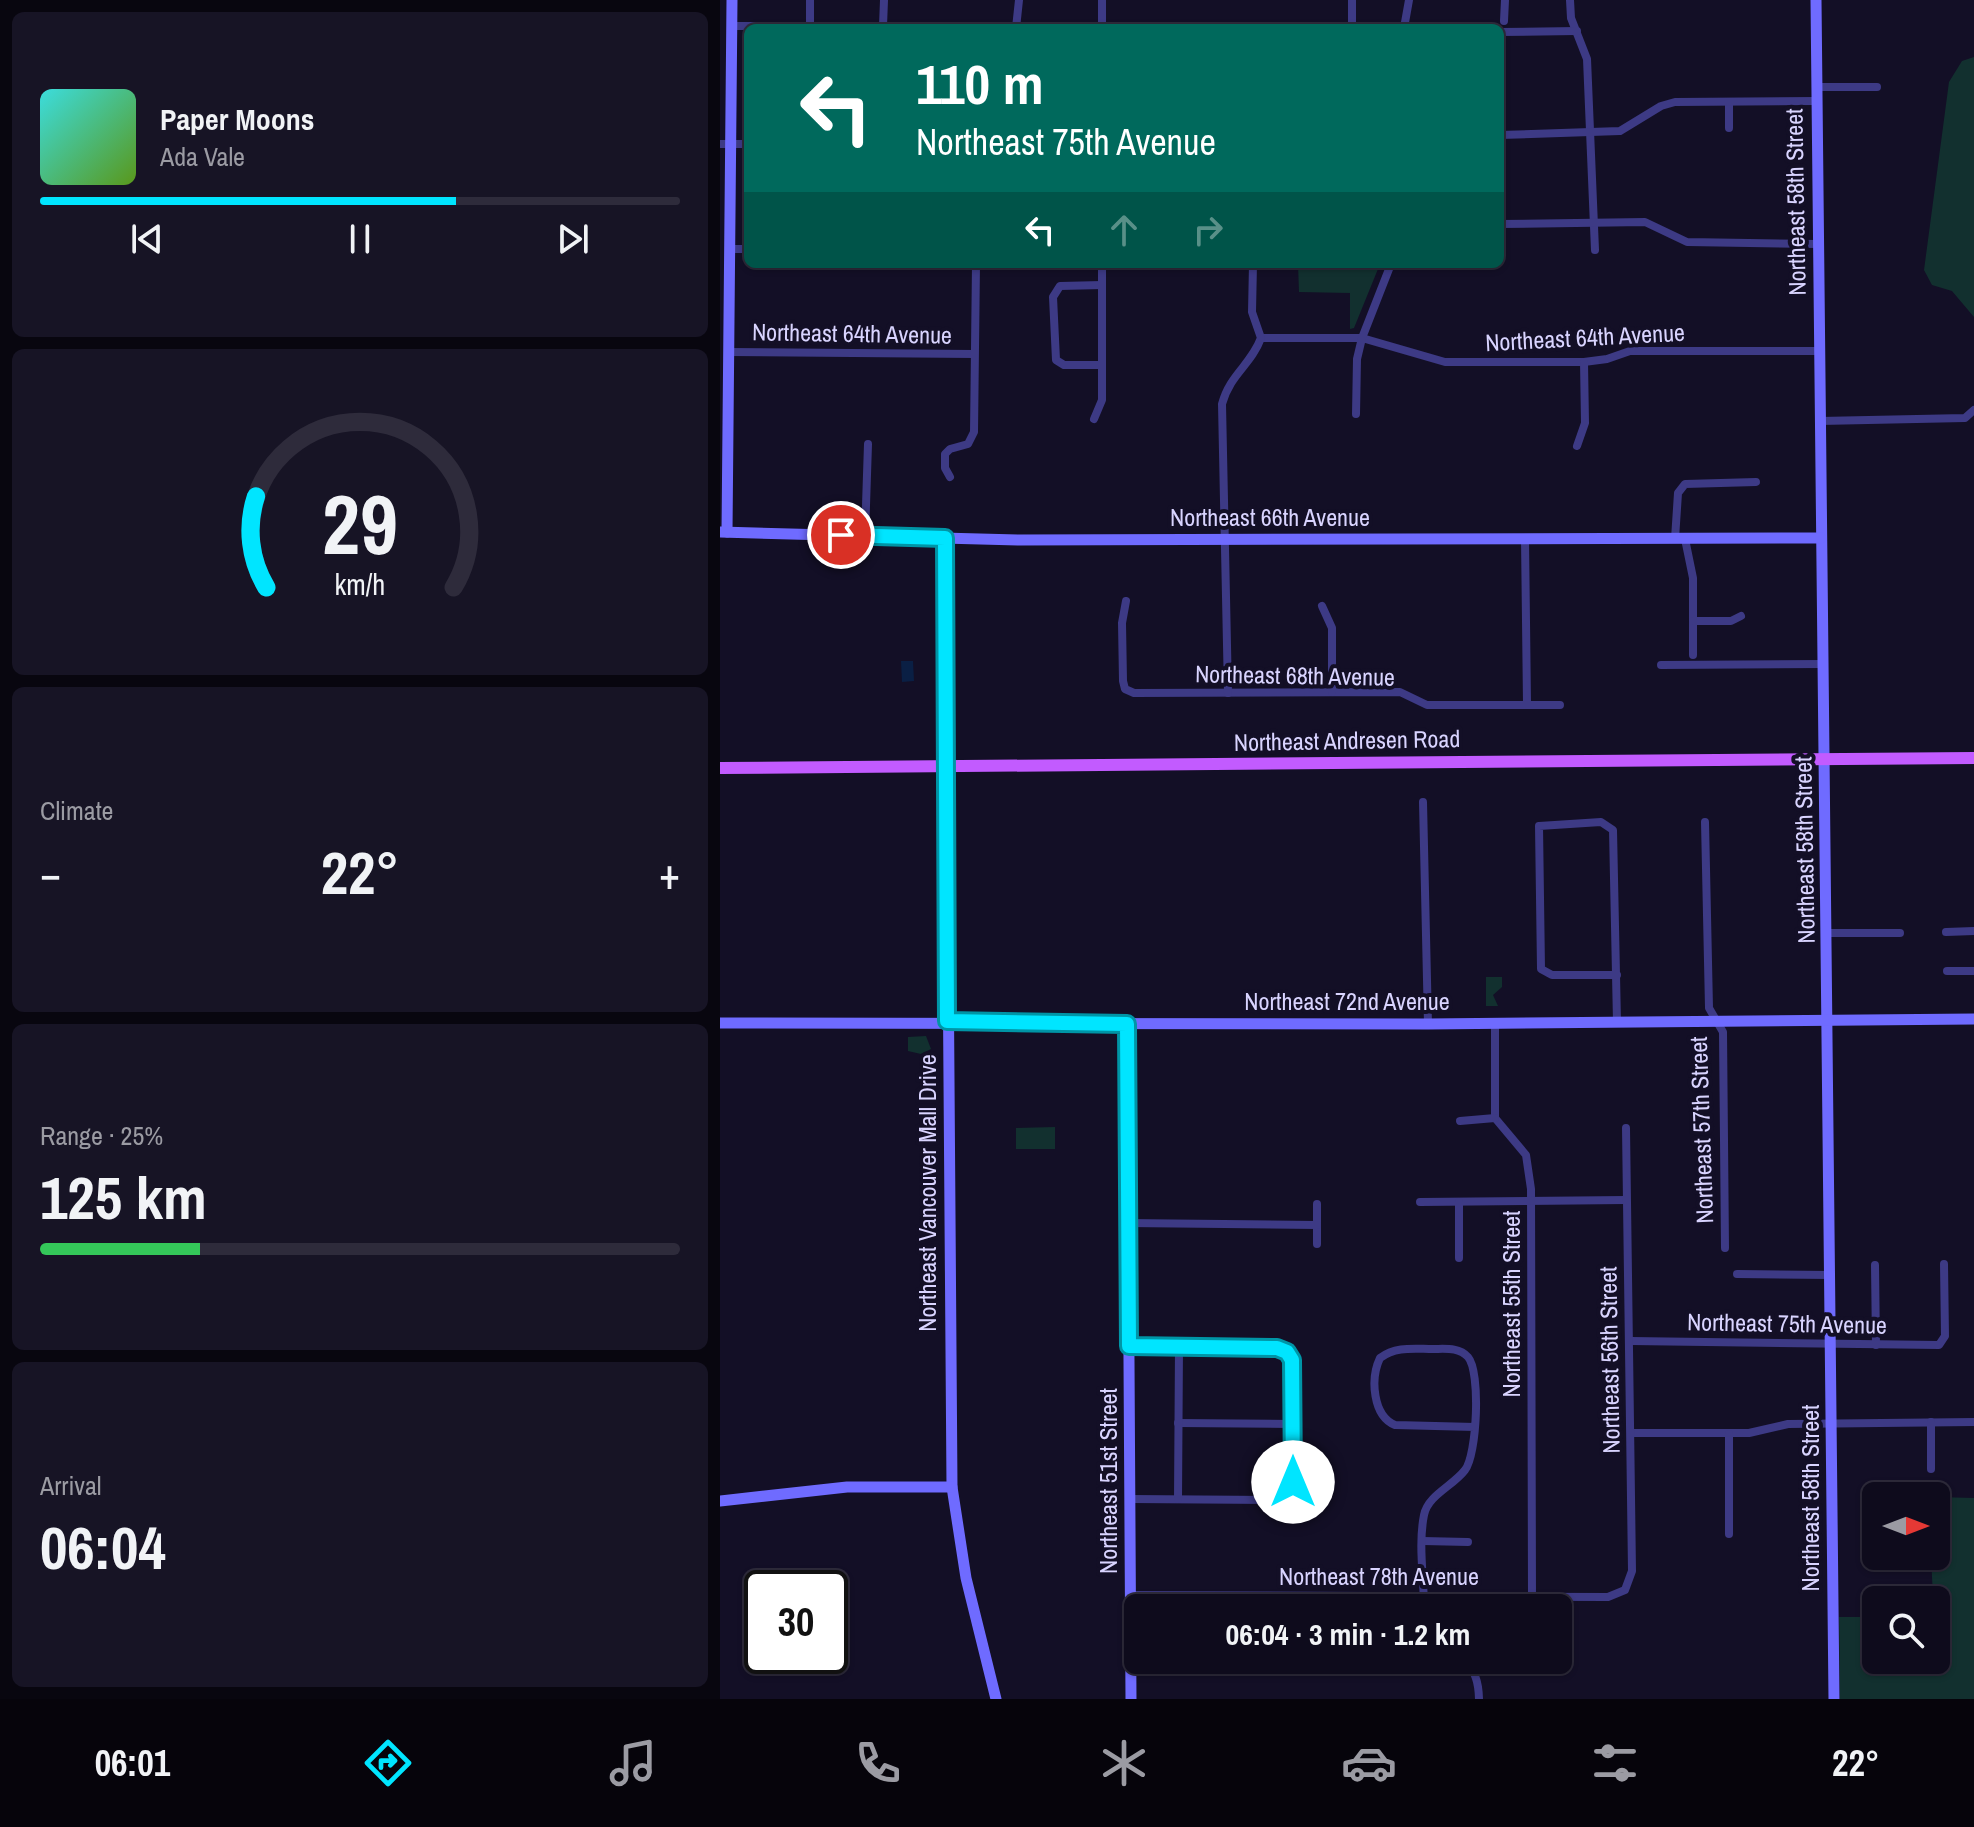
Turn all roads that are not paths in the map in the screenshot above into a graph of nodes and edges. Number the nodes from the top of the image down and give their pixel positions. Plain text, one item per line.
1 (732, 0) edge
2 (810, 0) edge
3 (884, 0) edge
4 (1019, 0) edge
5 (1102, 0) edge
6 (1352, 0) edge
7 (1409, 0) edge
8 (1570, 0) edge
9 (1816, 0) edge
10 (1505, 2) edge
11 (1504, 21) dead end
12 (810, 24) edge
13 (883, 24) edge
14 (1016, 24) edge
15 (1102, 24) edge
16 (1352, 24) edge
17 (1405, 24) edge
18 (732, 26) junction
19 (744, 26) edge
20 (1577, 31) junction
21 (1504, 32) edge
22 (1816, 87) junction
23 (1877, 87) dead end
24 (1816, 101) junction
25 (1729, 103) junction
26 (1729, 128) dead end
27 (1591, 134) junction
28 (1504, 135) edge
29 (725, 144) edge
30 (1594, 223) junction
31 (1504, 224) edge
32 (1817, 244) junction
33 (730, 249) junction
34 (744, 249) edge
35 (1595, 250) dead end
36 (976, 268) edge
37 (1102, 268) edge
38 (1253, 268) edge
39 (1389, 268) edge
40 (1102, 285) junction
41 (1261, 338) junction
42 (1362, 338) junction
43 (1819, 351) junction
44 (729, 352) junction
45 (974, 354) junction
46 (1584, 362) junction
47 (1102, 365) junction
48 (1974, 410) edge
49 (1356, 414) dead end
50 (1094, 419) dead end
51 (1820, 421) junction
52 (868, 444) dead end
53 (1577, 446) dead end
54 (950, 477) dead end
55 (1756, 482) dead end
56 (724, 532) edge
57 (865, 536) junction
58 (945, 538) junction
59 (1821, 538) junction
60 (1223, 539) junction
61 (1525, 539) junction
62 (1680, 539) junction
63 (1126, 601) dead end
64 (1322, 606) dead end
65 (1741, 616) dead end
66 (1693, 621) junction
67 (1693, 655) dead end
68 (1823, 664) junction
69 (1661, 665) dead end
70 (1332, 692) junction
71 (1228, 693) junction
72 (1527, 704) junction
73 (1560, 705) dead end
74 (1824, 758) junction
75 (1974, 758) edge
76 (720, 768) edge
77 (946, 768) junction
78 (1423, 802) dead end
79 (1705, 822) dead end
80 (1974, 931) edge
81 (1946, 932) dead end
82 (1827, 933) junction
83 (1900, 933) dead end
84 (1947, 971) dead end
85 (1974, 971) edge
86 (1617, 975) junction
87 (1974, 1019) edge
88 (1715, 1020) junction
89 (1828, 1020) junction
90 (947, 1021) junction
91 (1617, 1022) junction
92 (720, 1023) edge
93 (1495, 1023) junction
94 (1127, 1024) junction
95 (1428, 1024) junction
96 (1495, 1118) junction
97 (1460, 1121) dead end
98 (1626, 1128) dead end
99 (1626, 1200) junction
100 (1531, 1201) junction
101 (1420, 1202) dead end
102 (1459, 1202) junction
103 (1317, 1204) dead end
104 (1127, 1223) junction
105 (1317, 1225) junction
106 (1317, 1244) dead end
107 (1725, 1248) dead end
108 (1459, 1258) dead end
109 (1944, 1264) dead end
110 (1875, 1265) dead end
111 (1737, 1274) dead end
112 (1830, 1275) junction
113 (1631, 1341) junction
114 (1831, 1343) junction
115 (1876, 1345) junction
116 (1129, 1346) junction
117 (1179, 1347) junction
118 (1931, 1422) junction
119 (1974, 1422) edge
120 (1178, 1423) junction
121 (1292, 1424) junction
122 (1831, 1425) junction
123 (1475, 1427) junction
124 (1631, 1433) junction
125 (1729, 1434) junction
126 (1931, 1469) dead end
127 (952, 1487) junction
128 (1130, 1499) junction
129 (1178, 1499) junction
130 (720, 1501) edge
131 (1729, 1534) dead end
132 (1423, 1541) junction
133 (1468, 1542) dead end
134 (1625, 1590) joint
135 (1130, 1594) edge
136 (1424, 1594) edge
137 (1532, 1594) edge
138 (1572, 1597) edge
139 (1131, 1674) edge
140 (1475, 1674) edge
141 (996, 1699) edge
142 (1131, 1699) edge
143 (1479, 1699) edge
144 (1834, 1699) edge

1 - 18 street
2 - 12 street
3 - 13 street
4 - 14 street
5 - 15 street
6 - 16 street
7 - 17 street
8 - 20 street
9 - 22 street, Northeast 58th Street
10 - 11 street
18 - 19 street
18 - 29 street
20 - 21 street
20 - 27 street
22 - 23 street
22 - 24 street, Northeast 58th Street
24 - 25 street
24 - 32 street, Northeast 58th Street
25 - 26 street
25 - 27 street
27 - 28 street
27 - 30 street
29 - 33 street
30 - 31 street
30 - 32 street
30 - 35 street
32 - 43 street, Northeast 58th Street
33 - 34 street
33 - 44 street
36 - 45 street
37 - 40 street
38 - 41 street
39 - 42 street
40 - 47 street
40 - 47 street
41 - 42 street, Northeast 64th Avenue
41 - 60 street
42 - 46 street, Northeast 64th Avenue
42 - 49 street
43 - 46 street, Northeast 64th Avenue
43 - 51 street, Northeast 58th Street
44 - 45 street, Northeast 64th Avenue
44 - 56 street
45 - 54 street
46 - 53 street
47 - 50 street
48 - 51 street
51 - 59 street, Northeast 58th Street
52 - 57 street
55 - 62 street
56 - 57 street, Northeast 66th Avenue
57 - 58 street, Northeast 66th Avenue
58 - 60 street, Northeast 66th Avenue
58 - 77 street, Northeast Vancouver Mall Drive
59 - 62 street, Northeast 66th Avenue
59 - 68 street, Northeast 58th Street
60 - 61 street, Northeast 66th Avenue
60 - 71 street
61 - 62 street, Northeast 66th Avenue
61 - 72 street
62 - 66 street
63 - 71 street, Northeast 68th Avenue
64 - 70 street
65 - 66 street
66 - 67 street
68 - 69 street
68 - 74 street, Northeast 58th Street
70 - 71 street, Northeast 68th Avenue
70 - 72 street, Northeast 68th Avenue
72 - 73 street, Northeast 68th Avenue
74 - 75 main road, Northeast Andresen Road
74 - 77 main road, Northeast Andresen Road
74 - 82 street, Northeast 58th Street
76 - 77 main road, Northeast Andresen Road
77 - 90 street, Northeast Vancouver Mall Drive
78 - 95 street
79 - 88 street, Northeast 57th Street
80 - 81 street
82 - 83 street
82 - 89 street, Northeast 58th Street
84 - 85 street
86 - 86 street
86 - 91 street
87 - 89 street, Northeast 72nd Avenue
88 - 89 street, Northeast 72nd Avenue
88 - 91 street, Northeast 72nd Avenue
88 - 107 street, Northeast 57th Street
89 - 112 street, Northeast 58th Street
90 - 92 street, Northeast 72nd Avenue
90 - 94 street, Northeast 72nd Avenue
90 - 127 street, Northeast Vancouver Mall Drive
91 - 93 street, Northeast 72nd Avenue
93 - 95 street, Northeast 72nd Avenue
93 - 96 street
94 - 95 street, Northeast 72nd Avenue
94 - 104 street, Northeast 51st Street
96 - 97 street
96 - 100 street, Northeast 55th Street
98 - 99 street, Northeast 56th Street
99 - 100 street
99 - 113 street, Northeast 56th Street
100 - 102 street
100 - 137 street, Northeast 55th Street
101 - 102 street
102 - 108 street
103 - 105 street
104 - 105 street
104 - 116 street, Northeast 51st Street
105 - 106 street
109 - 115 street, Northeast 75th Avenue
110 - 115 street
111 - 112 street
112 - 114 street, Northeast 58th Street
113 - 114 street, Northeast 75th Avenue
113 - 124 street, Northeast 56th Street
114 - 115 street, Northeast 75th Avenue
114 - 122 street, Northeast 58th Street
116 - 117 street
116 - 128 street, Northeast 51st Street
117 - 120 street
117 - 121 street
118 - 119 street
118 - 122 street
118 - 126 street
120 - 121 street
120 - 129 street
121 - 129 street
122 - 125 street
122 - 144 street, Northeast 58th Street
123 - 123 street
123 - 132 street
124 - 125 street
124 - 134 street, Northeast 56th Street
125 - 131 street
127 - 130 street
127 - 141 street, Northeast Vancouver Mall Drive
128 - 129 street
128 - 135 street, Northeast 51st Street
132 - 133 street
132 - 136 street
134 - 138 street, Northeast 78th Avenue
139 - 142 street, Northeast 51st Street
140 - 143 street

